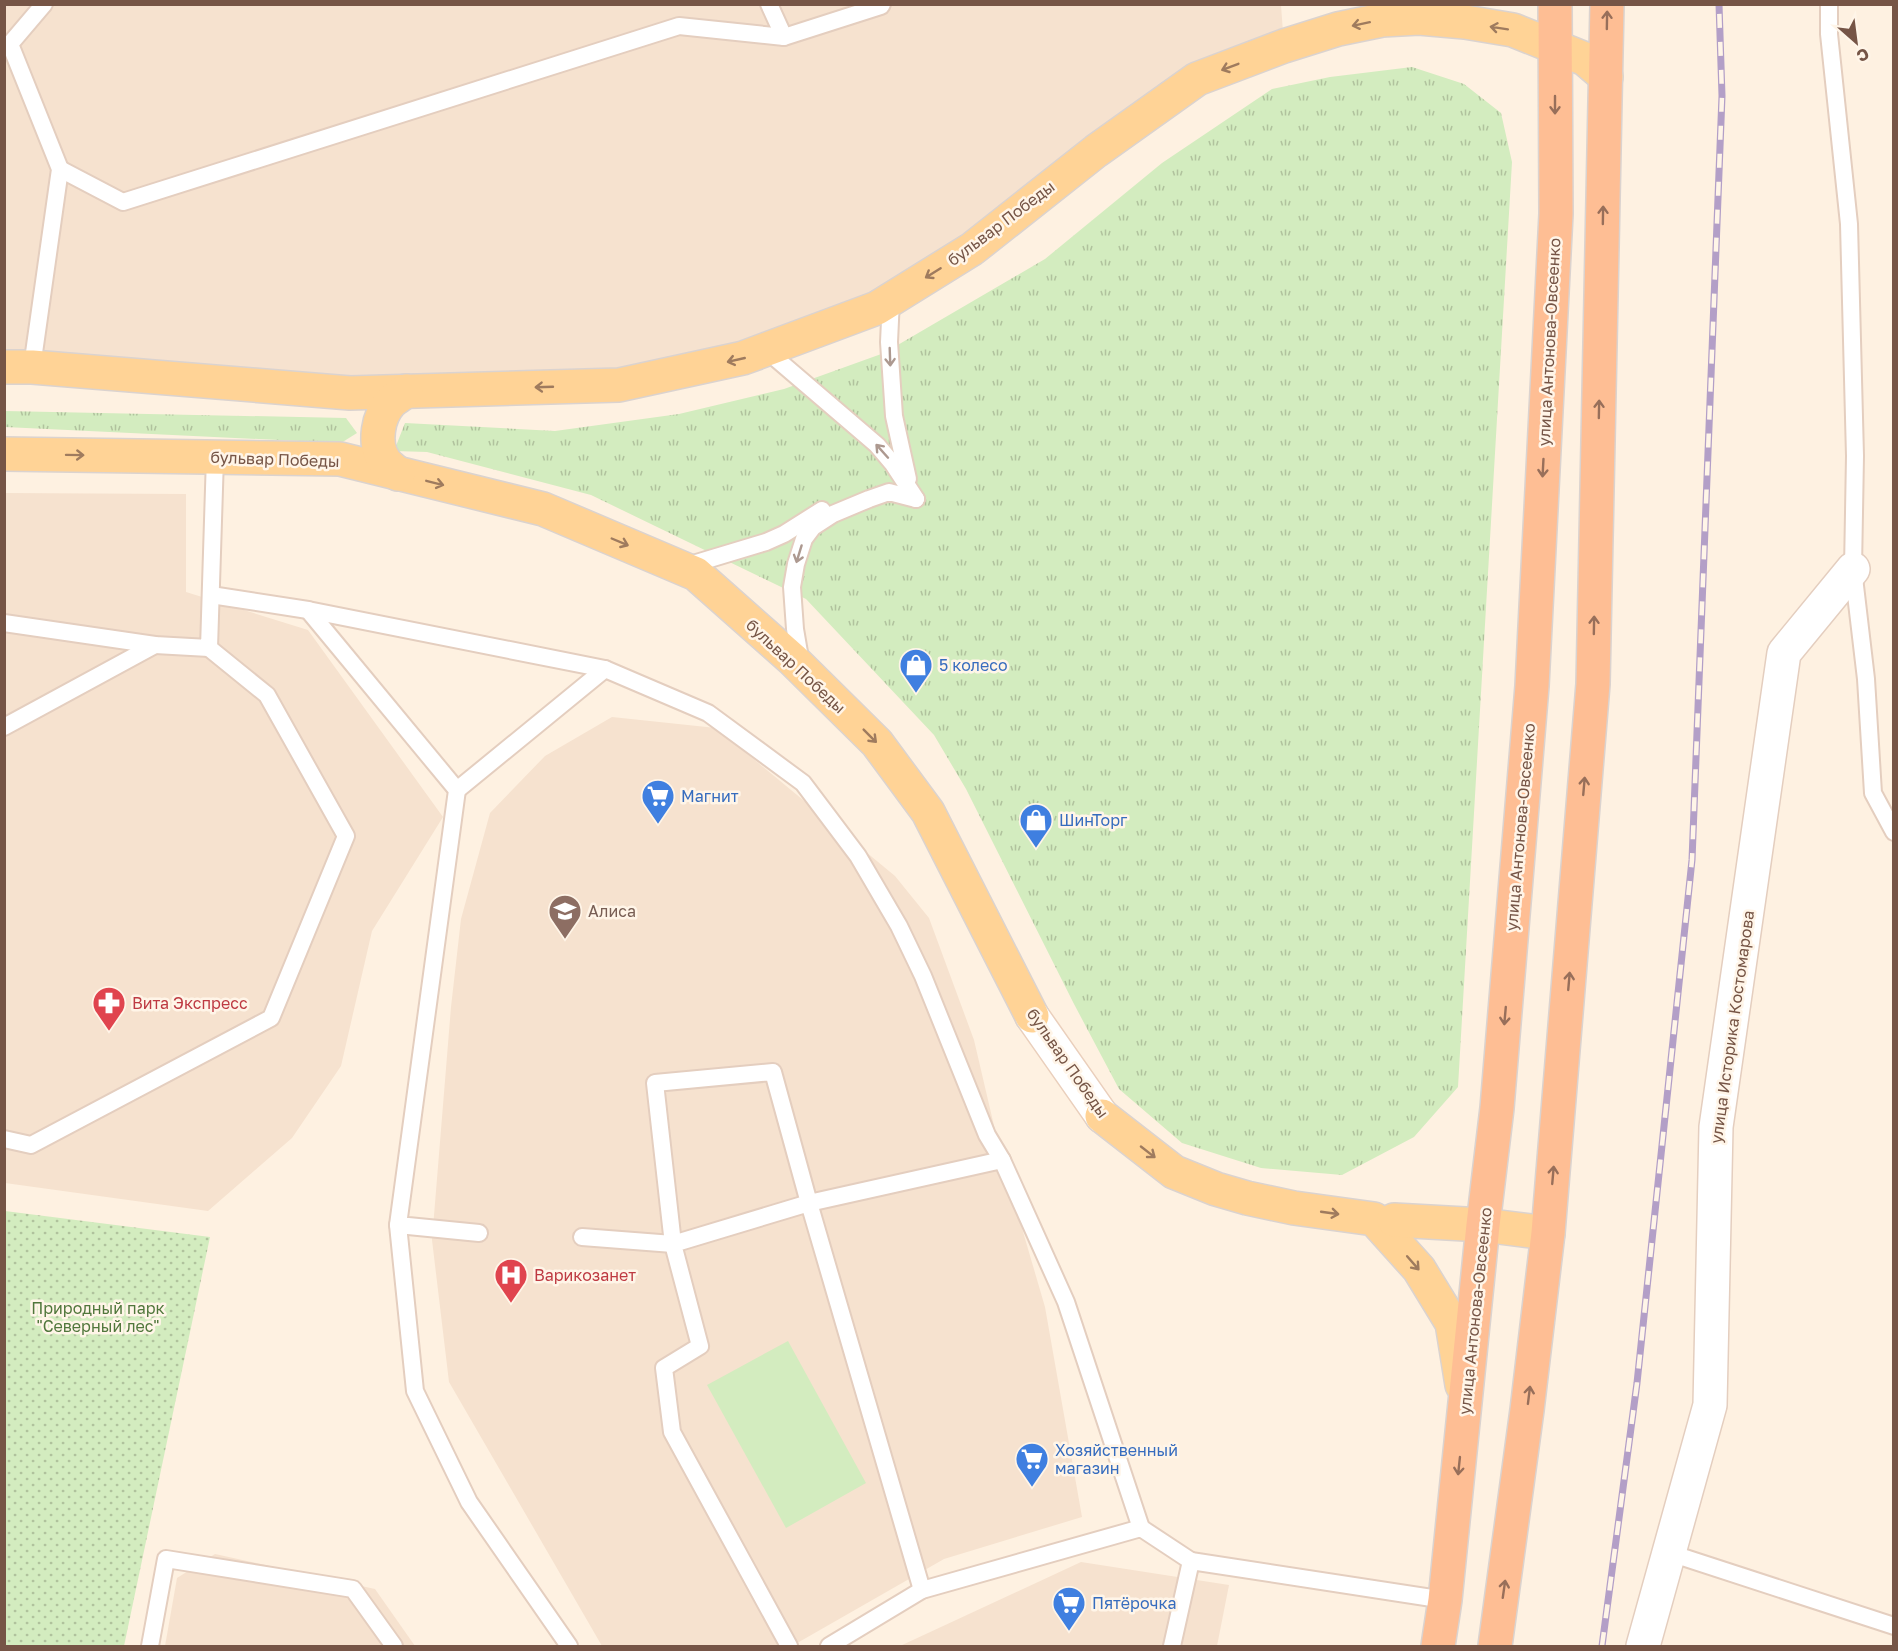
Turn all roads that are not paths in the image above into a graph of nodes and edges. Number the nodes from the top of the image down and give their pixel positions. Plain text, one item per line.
1 (44, 4) edge
2 (769, 4) edge
3 (882, 4) edge
4 (1554, 4) edge
5 (1607, 4) edge
6 (1829, 4) edge
7 (1415, 12) edge
8 (784, 37) junction
9 (7, 46) edge
10 (1555, 46) junction
11 (1606, 77) junction
12 (60, 169) junction
13 (891, 299) junction
14 (766, 350) junction
15 (18, 367) edge
16 (406, 391) junction
17 (350, 393) junction
18 (4, 454) edge
19 (215, 457) junction
20 (340, 459) junction
21 (398, 474) junction
22 (916, 499) junction
23 (681, 568) junction
24 (1853, 569) junction
25 (211, 595) junction
26 (308, 610) junction
27 (4, 623) edge
28 (155, 645) junction
29 (209, 648) junction
30 (605, 669) junction
31 (801, 669) junction
32 (4, 726) edge
33 (457, 790) junction
34 (1893, 832) edge
35 (1032, 1016) joint
36 (1102, 1116) joint
37 (4, 1139) edge
38 (1002, 1160) junction
39 (809, 1203) junction
40 (1384, 1219) junction
41 (398, 1225) junction
42 (1483, 1226) junction
43 (479, 1233) dead end
44 (1548, 1233) junction
45 (582, 1237) dead end
46 (673, 1244) junction
47 (1466, 1408) junction
48 (1141, 1528) junction
49 (1670, 1553) junction
50 (1191, 1561) junction
51 (922, 1590) junction
52 (1445, 1600) junction
53 (1893, 1626) edge
54 (150, 1647) edge
55 (394, 1647) edge
56 (569, 1647) edge
57 (789, 1647) edge
58 (829, 1647) edge
59 (1172, 1647) edge
60 (1438, 1647) edge
61 (1495, 1647) edge
62 (1643, 1647) edge

1 - 9 lane
2 - 8 lane
3 - 8 lane
4 - 10 highway, улица Антонова-Овсеенко
11 -> 5 highway
6 - 24 lane
10 -> 7 main road, бульвар Победы
7 -> 13 main road, бульвар Победы
8 - 12 lane
9 - 12 lane
10 - 11 main road, бульвар Победы
10 -> 42 highway, улица Антонова-Овсеенко
44 -> 11 highway
12 - 15 lane
13 - 14 main road, бульвар Победы
13 -> 22 lane
14 -> 16 main road, бульвар Победы
22 -> 14 lane
15 - 17 main road, бульвар Победы
16 - 17 main road, бульвар Победы
16 - 21 main road
17 - 20 main road
18 -> 19 main road, бульвар Победы
19 - 20 main road, бульвар Победы
19 - 25 lane
20 - 21 main road, бульвар Победы
21 -> 23 main road, бульвар Победы
22 - 23 lane
22 -> 31 lane
23 - 31 main road, бульвар Победы
24 - 34 lane
24 - 49 street, улица Историка Костомарова
25 - 26 lane
25 - 29 lane
26 - 30 lane
26 - 33 lane
27 - 28 lane
28 - 29 lane
28 - 32 lane
29 - 37 lane
30 - 33 lane
30 - 38 lane
31 -> 35 main road, бульвар Победы
33 - 41 lane
35 - 36 street, бульвар Победы
36 -> 40 main road, бульвар Победы
38 - 39 lane
38 - 48 lane
39 - 46 lane
39 - 46 lane
39 - 51 lane
40 - 42 main road, бульвар Победы
40 -> 47 main road
41 - 43 lane
41 - 56 lane
42 - 44 main road, бульвар Победы
42 - 47 highway, улица Антонова-Овсеенко
61 -> 44 highway
45 - 46 lane
46 - 57 lane
47 -> 52 highway, улица Антонова-Овсеенко
48 - 50 lane
48 - 51 lane
49 - 53 lane
49 - 62 street, улица Историка Костомарова
50 - 52 lane
50 - 59 lane
51 - 58 lane
52 - 60 highway, улица Антонова-Овсеенко
54 - 55 lane

